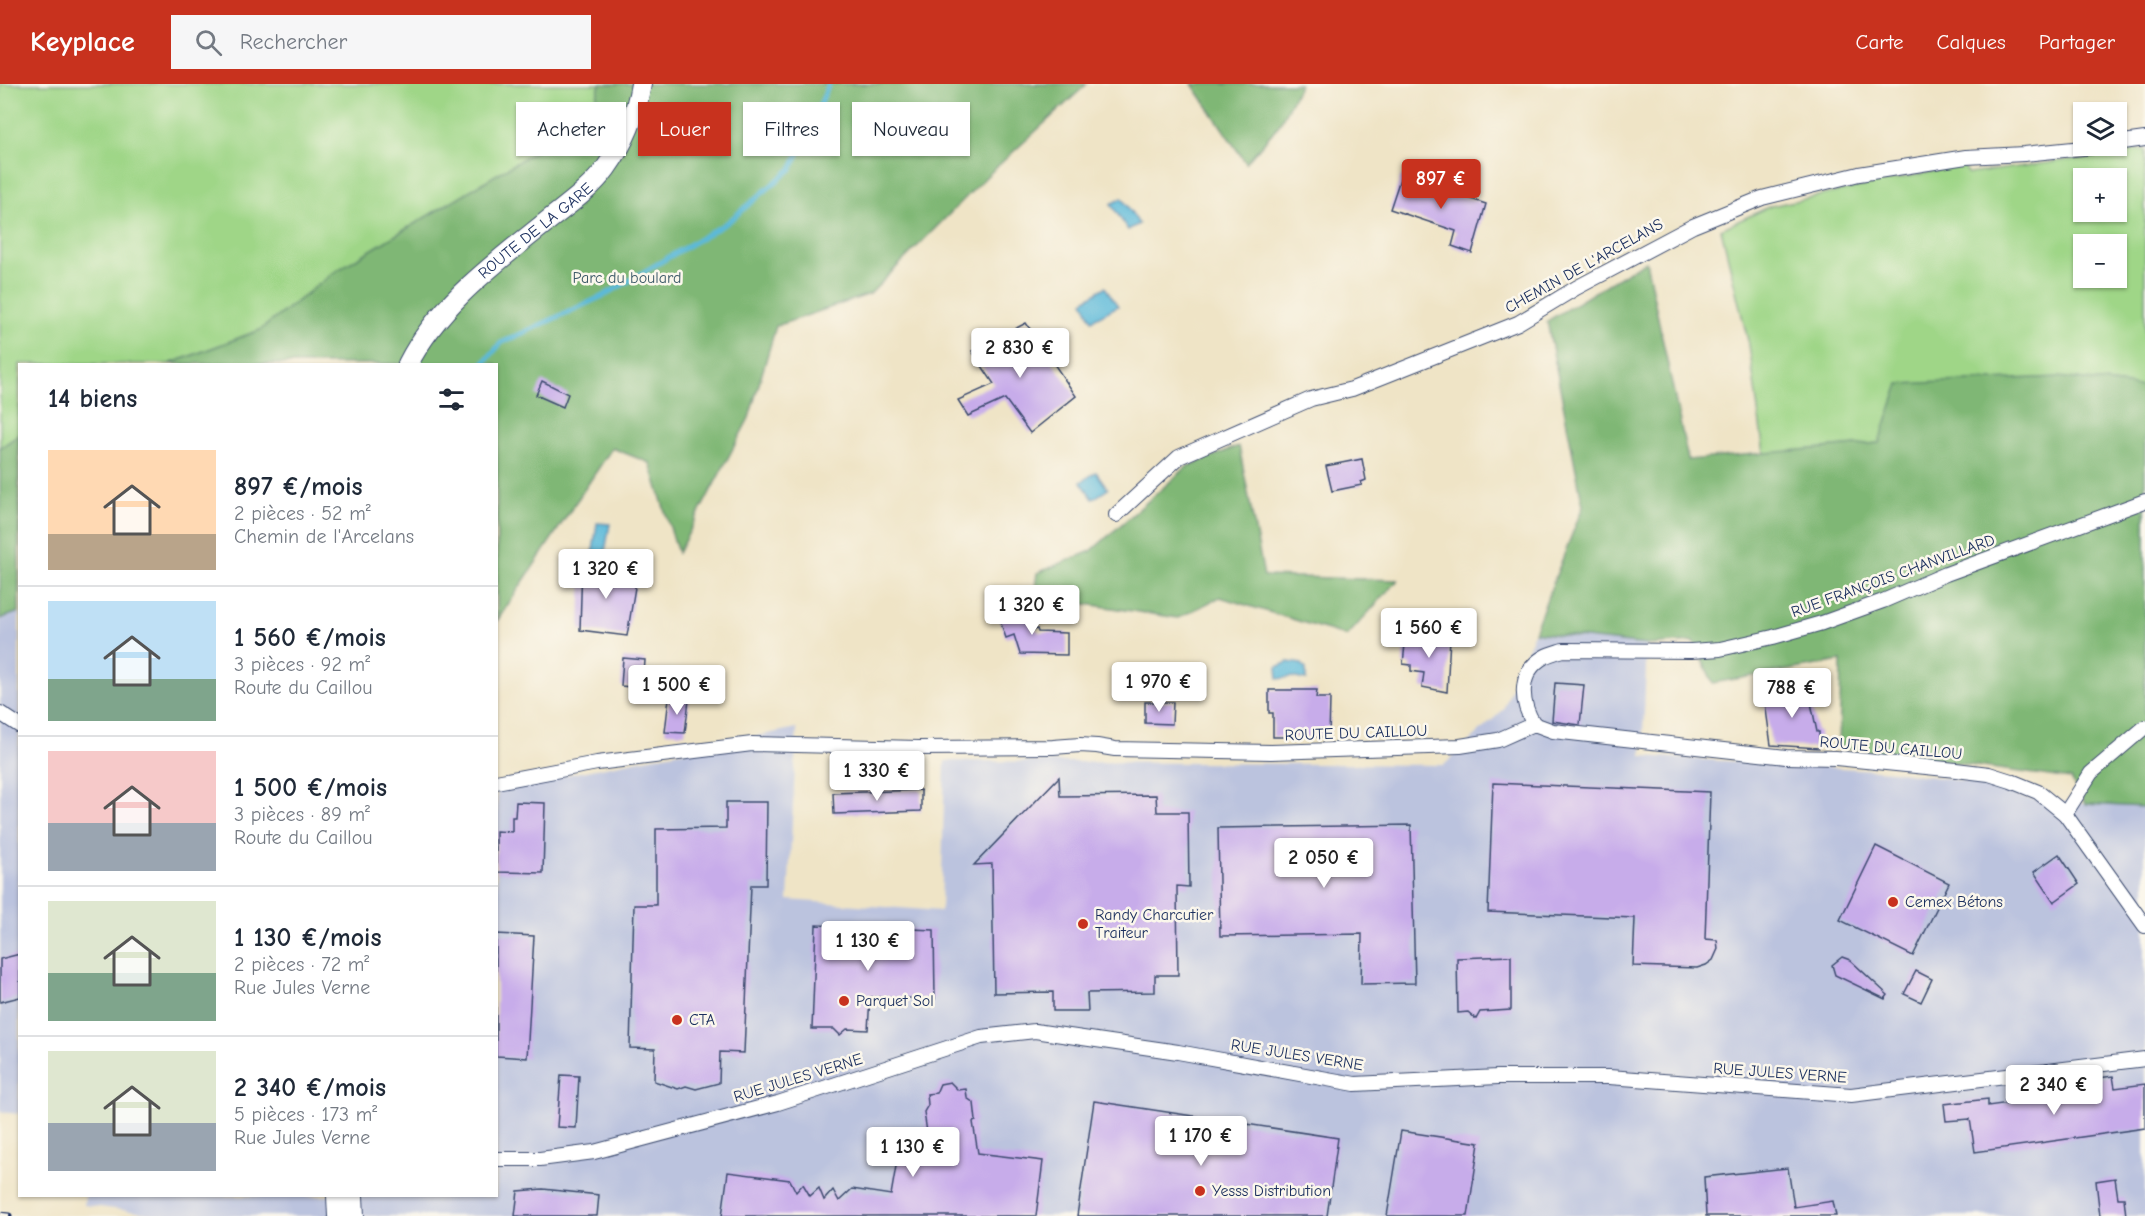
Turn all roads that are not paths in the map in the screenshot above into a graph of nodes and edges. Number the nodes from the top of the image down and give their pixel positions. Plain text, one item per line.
1 (641, 84) edge
2 (2145, 139) edge
3 (2127, 141) edge
4 (2073, 149) edge
5 (409, 363) edge
6 (2145, 501) edge
7 (1116, 515) dead end
8 (0, 713) edge
9 (1534, 724) junction
10 (18, 725) edge
11 (2145, 727) edge
12 (498, 782) edge
13 (2065, 814) junction
14 (2145, 926) edge
15 (2145, 1059) edge
16 (498, 1159) edge
17 (337, 1197) edge
18 (353, 1197) edge
19 (338, 1216) edge
20 (354, 1216) edge

1 - 5 main road, ROUTE DE LA GARE
2 - 3 street
4 - 7 street, CHEMIN DE L'ARCELANS
6 - 9 street, RUE FRANÇOIS CHANVILLARD
8 - 10 street
9 - 12 street, ROUTE DU CAILLOU
9 - 13 street, ROUTE DU CAILLOU
11 - 13 street
13 - 14 street, ROUTE DU CAILLOU
15 - 16 street, RUE JULES VERNE
17 - 19 main road
18 - 20 main road

